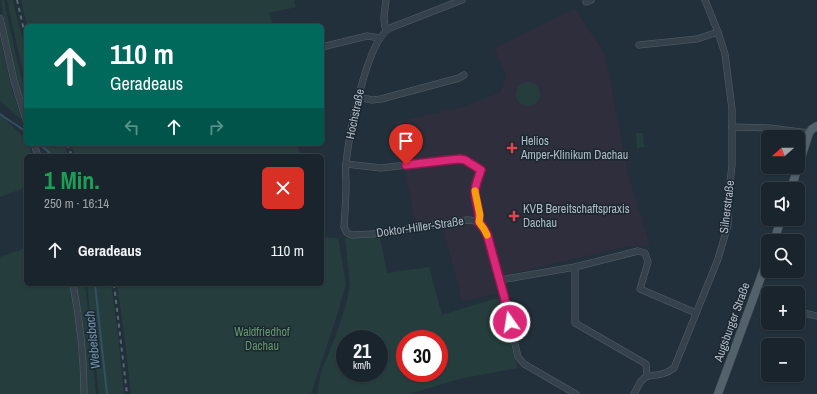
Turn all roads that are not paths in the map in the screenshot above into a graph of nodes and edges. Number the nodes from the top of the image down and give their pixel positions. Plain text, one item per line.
1 (386, 0) edge
2 (462, 0) edge
3 (705, 0) edge
4 (0, 18) edge
5 (386, 30) junction
6 (718, 32) junction
7 (380, 38) junction
8 (639, 45) dead end
9 (324, 47) edge
10 (464, 75) dead end
11 (358, 97) junction
12 (24, 114) edge
13 (817, 126) edge
14 (732, 127) junction
15 (809, 133) junction
16 (805, 145) edge
17 (346, 164) junction
18 (479, 222) junction
19 (347, 233) joint
20 (575, 267) junction
21 (761, 277) edge
22 (500, 280) junction
23 (73, 286) edge
24 (696, 313) junction
25 (805, 313) edge
26 (817, 316) edge
27 (647, 376) junction
28 (84, 394) edge
29 (576, 394) edge
30 (634, 394) edge
31 (718, 394) edge

1 - 5 street
2 - 5 street
3 - 6 street, Silnerstraße
4 - 12 street
5 - 7 street, Hochstraße
6 - 8 street
6 - 14 street, Silnerstraße
7 - 9 street
7 - 11 street, Hochstraße
10 - 11 street
11 - 17 street, Hochstraße
13 - 15 main road
14 - 15 street
14 - 24 street, Silnerstraße
15 - 16 main road
17 - 18 street
17 - 19 street, Hochstraße
18 - 19 street, Doktor-Hiller-Straße
18 - 22 street, Doktor-Hiller-Straße
20 - 22 street
20 - 24 street
20 - 27 street
21 - 31 main road, Augsburger Straße
22 - 29 street, Doktor-Hiller-Straße
23 - 28 street
24 - 27 street, Silnerstraße
25 - 26 street
27 - 30 street

